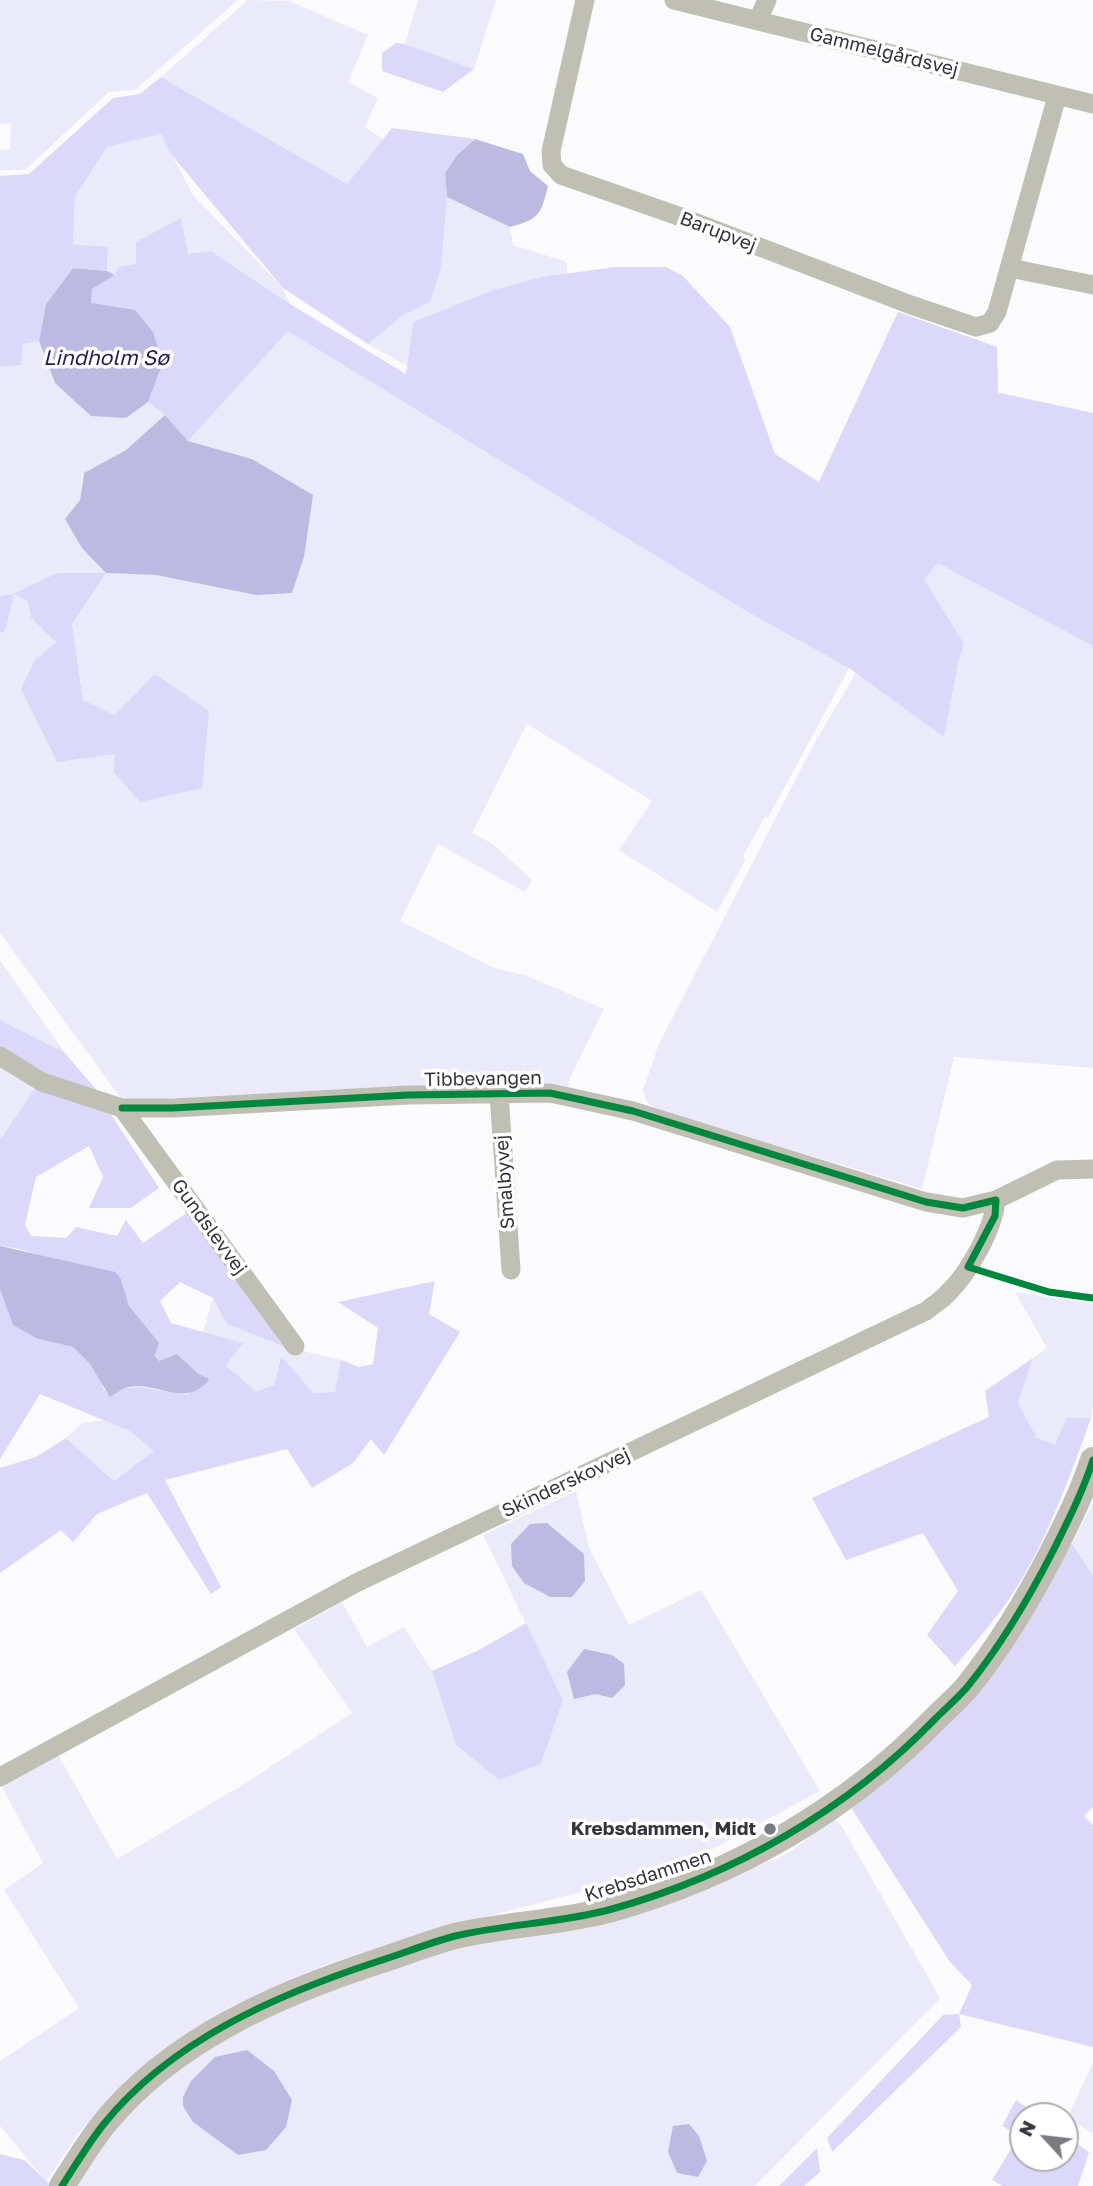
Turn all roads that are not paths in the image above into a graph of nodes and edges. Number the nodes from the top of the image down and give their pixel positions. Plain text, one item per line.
1 (585, 0) edge
2 (674, 0) edge
3 (767, 0) edge
4 (758, 20) junction
5 (1057, 96) junction
6 (1093, 104) edge
7 (1010, 268) junction
8 (1093, 285) edge
9 (0, 1056) edge
10 (499, 1094) junction
11 (122, 1108) junction
12 (1093, 1169) edge
13 (996, 1200) junction
14 (511, 1270) dead end
15 (295, 1346) dead end
16 (1093, 1460) edge
17 (0, 1777) edge
18 (62, 2186) edge

1 - 7 street, Barupvej
2 - 4 street, Gammelgårdsvej
3 - 4 street
4 - 5 street, Gammelgårdsvej
5 - 6 street, Gammelgårdsvej
5 - 7 street, Barupvej
7 - 8 street
9 - 11 street, Tibbevangen
10 - 11 street, Tibbevangen
10 - 13 street, Tibbevangen
10 - 14 street, Smalbyvej
11 - 15 street, Gundslevvej
12 - 13 street
13 - 17 street, Skinderskovvej
16 - 18 street, Krebsdammen

